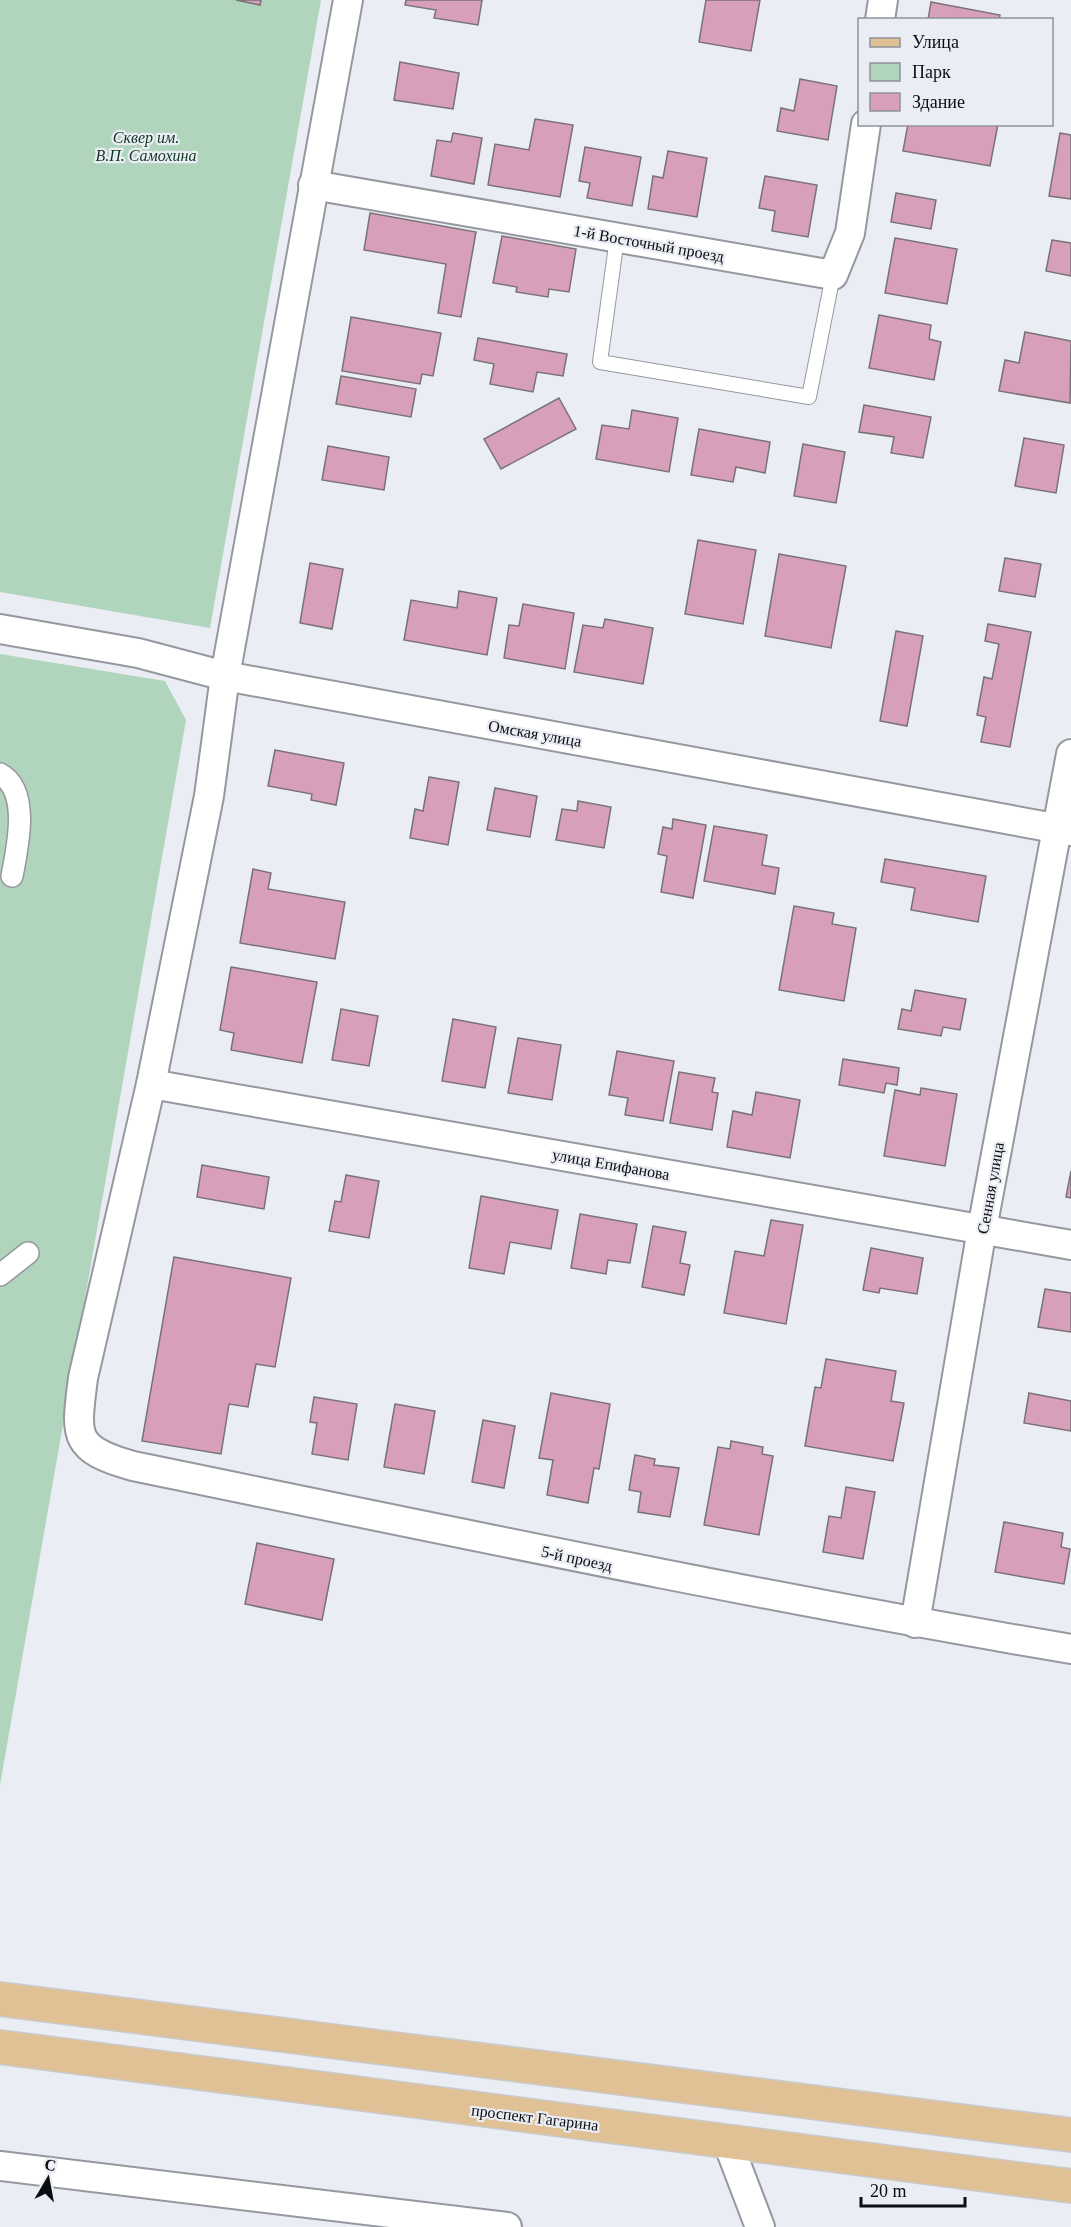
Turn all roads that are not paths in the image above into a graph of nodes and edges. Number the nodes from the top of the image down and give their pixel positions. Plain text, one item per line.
1 (348, 0) edge
2 (883, 0) edge
3 (880, 18) edge
4 (866, 126) edge
5 (313, 185) junction
6 (617, 238) junction
7 (832, 275) junction
8 (0, 629) edge
9 (225, 676) junction
10 (1071, 754) edge
11 (0, 774) edge
12 (1064, 830) edge
13 (12, 876) dead end
14 (151, 1084) junction
15 (982, 1229) junction
16 (1071, 1245) edge
17 (28, 1252) dead end
18 (0, 1275) edge
19 (915, 1623) junction
20 (1071, 1649) edge
21 (0, 1999) edge
22 (0, 2047) edge
23 (1071, 2135) edge
24 (728, 2143) junction
25 (0, 2166) edge
26 (1071, 2186) edge
27 (442, 2223) edge
28 (507, 2227) edge
29 (760, 2227) edge

1 - 5 street
2 - 3 street
4 - 7 street
5 - 6 street, 1-й Восточный проезд
5 - 9 street
6 - 7 street, 1-й Восточный проезд
6 - 7 lane
8 - 9 street, Омская улица
9 - 12 street, Омская улица
9 - 14 street
10 - 12 street, Сенная улица
11 - 13 street
12 - 15 street, Сенная улица
14 - 15 street, улица Епифанова
14 - 19 street, 5-й проезд
15 - 16 street, улица Епифанова
15 - 19 street, Сенная улица
17 - 18 street
19 - 20 street, 5-й проезд
21 - 23 main road
22 - 24 main road, проспект Гагарина
24 - 26 main road, проспект Гагарина
24 - 29 street
25 - 27 street
27 - 28 street

